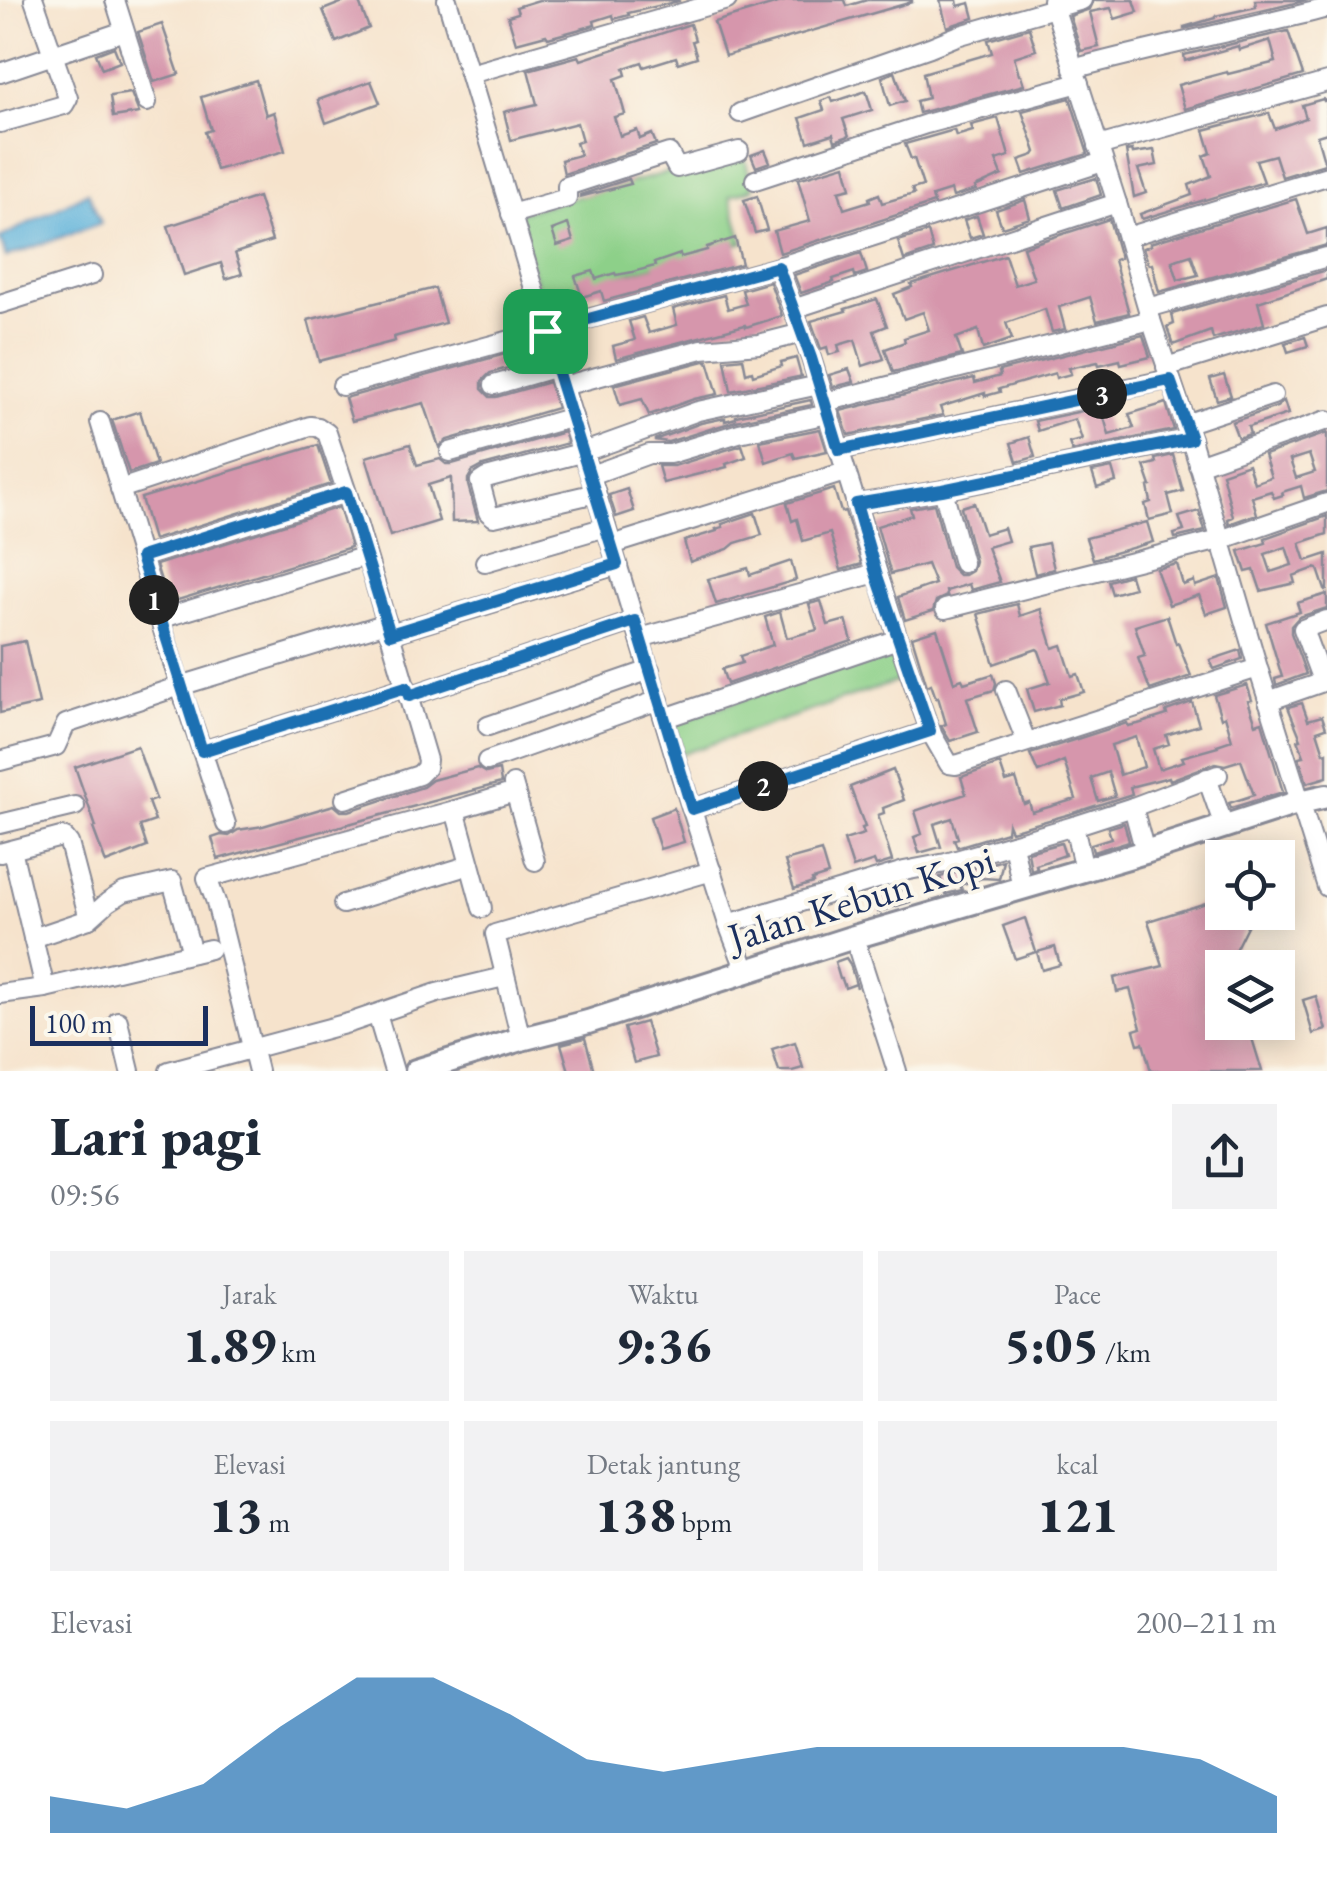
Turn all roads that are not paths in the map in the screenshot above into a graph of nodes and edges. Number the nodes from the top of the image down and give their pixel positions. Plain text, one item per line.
1 (34, 0) edge
2 (115, 0) edge
3 (447, 0) edge
4 (727, 0) edge
5 (1082, 0) edge
6 (1053, 4) edge
7 (1327, 8) edge
8 (124, 31) junction
9 (53, 54) junction
10 (0, 73) edge
11 (470, 74) junction
12 (1076, 76) junction
13 (1327, 82) edge
14 (147, 102) dead end
15 (740, 113) dead end
16 (0, 124) edge
17 (739, 151) dead end
18 (1101, 154) junction
19 (1327, 176) edge
20 (755, 180) dead end
21 (1117, 203) junction
22 (510, 214) junction
23 (1127, 237) junction
24 (1327, 257) edge
25 (778, 267) junction
26 (92, 276) dead end
27 (0, 304) edge
28 (793, 308) junction
29 (1149, 314) junction
30 (1327, 317) edge
31 (545, 331) junction
32 (802, 333) junction
33 (557, 366) junction
34 (1168, 373) junction
35 (494, 385) dead end
36 (342, 386) dead end
37 (563, 386) junction
38 (1273, 395) dead end
39 (824, 400) junction
40 (572, 417) junction
41 (1327, 420) edge
42 (100, 422) dead end
43 (1188, 432) junction
44 (839, 450) junction
45 (450, 452) dead end
46 (584, 452) junction
47 (1198, 465) junction
48 (846, 472) junction
49 (593, 484) junction
50 (120, 489) junction
51 (942, 490) junction
52 (346, 492) junction
53 (1327, 503) edge
54 (856, 504) junction
55 (606, 527) junction
56 (1220, 540) junction
57 (612, 545) junction
58 (366, 556) junction
59 (141, 557) junction
60 (485, 562) dead end
61 (963, 563) dead end
62 (617, 564) junction
63 (876, 573) junction
64 (945, 610) dead end
65 (160, 619) junction
66 (1327, 620) edge
67 (388, 628) junction
68 (638, 629) junction
69 (898, 639) junction
70 (1258, 668) junction
71 (650, 670) junction
72 (180, 686) junction
73 (1006, 690) dead end
74 (407, 692) junction
75 (659, 700) junction
76 (1268, 701) junction
77 (665, 718) junction
78 (488, 726) dead end
79 (930, 731) junction
80 (1026, 741) junction
81 (202, 751) junction
82 (0, 760) edge
83 (486, 761) dead end
84 (1327, 796) edge
85 (345, 799) dead end
86 (1300, 802) junction
87 (74, 806) dead end
88 (1133, 808) junction
89 (692, 809) junction
90 (454, 810) junction
91 (0, 824) edge
92 (226, 824) dead end
93 (1074, 826) junction
94 (1224, 826) junction
95 (1013, 844) junction
96 (6, 852) edge
97 (1145, 852) junction
98 (535, 861) dead end
99 (470, 865) junction
100 (1084, 870) junction
101 (712, 871) junction
102 (1327, 887) edge
103 (1022, 888) junction
104 (343, 904) dead end
105 (482, 908) dead end
106 (89, 918) junction
107 (728, 924) junction
108 (33, 938) junction
109 (854, 938) junction
110 (746, 971) junction
111 (504, 977) junction
112 (44, 988) junction
113 (0, 994) edge
114 (377, 1014) junction
115 (118, 1021) dead end
116 (521, 1039) junction
117 (252, 1050) junction
118 (130, 1071) edge
119 (168, 1071) edge
120 (258, 1071) edge
121 (394, 1071) edge
122 (416, 1071) edge
123 (897, 1071) edge

1 - 9 street
2 - 8 street
3 - 11 street
4 - 11 street
5 - 6 street
6 - 12 street
6 - 15 street
7 - 12 street
8 - 9 street
8 - 14 street
9 - 10 street
9 - 16 street
11 - 22 street
12 - 18 street
12 - 20 street
13 - 18 street
17 - 22 street
18 - 21 street
18 - 25 street
19 - 23 street
21 - 23 street
21 - 28 street
22 - 31 street
23 - 29 street
24 - 29 street
25 - 28 street
25 - 31 street
26 - 27 street
28 - 32 street
29 - 34 street
29 - 39 street
30 - 34 street
31 - 33 street
31 - 36 street
32 - 37 street
32 - 39 street
33 - 35 street
33 - 37 street
34 - 43 street
34 - 44 street
37 - 40 street
38 - 43 street
39 - 44 street
39 - 46 street
39 - 49 street
40 - 45 street
40 - 46 street
41 - 47 street
42 - 50 street
43 - 47 street
43 - 51 street
44 - 48 street
46 - 49 street
46 - 49 street
47 - 56 street
48 - 54 street
48 - 57 street
49 - 55 street
50 - 52 street
50 - 59 street
51 - 54 street
51 - 61 street
52 - 58 street
52 - 59 street
53 - 56 street
54 - 63 street
55 - 57 street
55 - 60 street
56 - 64 street
56 - 70 street
57 - 62 street
58 - 65 street
58 - 67 street
59 - 65 street
62 - 67 street
62 - 68 street
63 - 68 street
63 - 69 street
65 - 72 street
66 - 76 street
67 - 72 street
67 - 74 street
68 - 71 street
68 - 74 street
69 - 77 street
69 - 79 street
70 - 76 street
70 - 80 street
71 - 75 street
71 - 78 street
72 - 81 street
72 - 82 street
73 - 80 street
74 - 81 street
74 - 85 street
75 - 77 street
75 - 83 street
76 - 86 street
77 - 89 street
79 - 80 street
79 - 89 street
81 - 92 street
84 - 86 main road, Jalan Kebun Kopi
86 - 94 main road, Jalan Kebun Kopi
86 - 102 street
87 - 91 street
88 - 93 street
88 - 94 street
88 - 97 street
89 - 101 street
90 - 98 street
90 - 99 street
90 - 117 street
93 - 95 street
93 - 100 street
94 - 97 main road, Jalan Kebun Kopi
95 - 103 street
95 - 107 street
96 - 106 street
96 - 108 street
97 - 100 main road, Jalan Kebun Kopi
99 - 104 street
99 - 105 street
100 - 103 main road, Jalan Kebun Kopi
101 - 107 street
101 - 111 street
103 - 109 main road, Jalan Kebun Kopi
106 - 108 street
106 - 112 street
107 - 110 street
108 - 112 street
109 - 110 main road, Jalan Kebun Kopi
109 - 123 street
110 - 116 main road, Jalan Kebun Kopi
111 - 114 street
111 - 116 street
112 - 113 street
114 - 117 street
114 - 121 street
115 - 118 street
116 - 122 main road, Jalan Kebun Kopi
117 - 119 street
117 - 120 street

